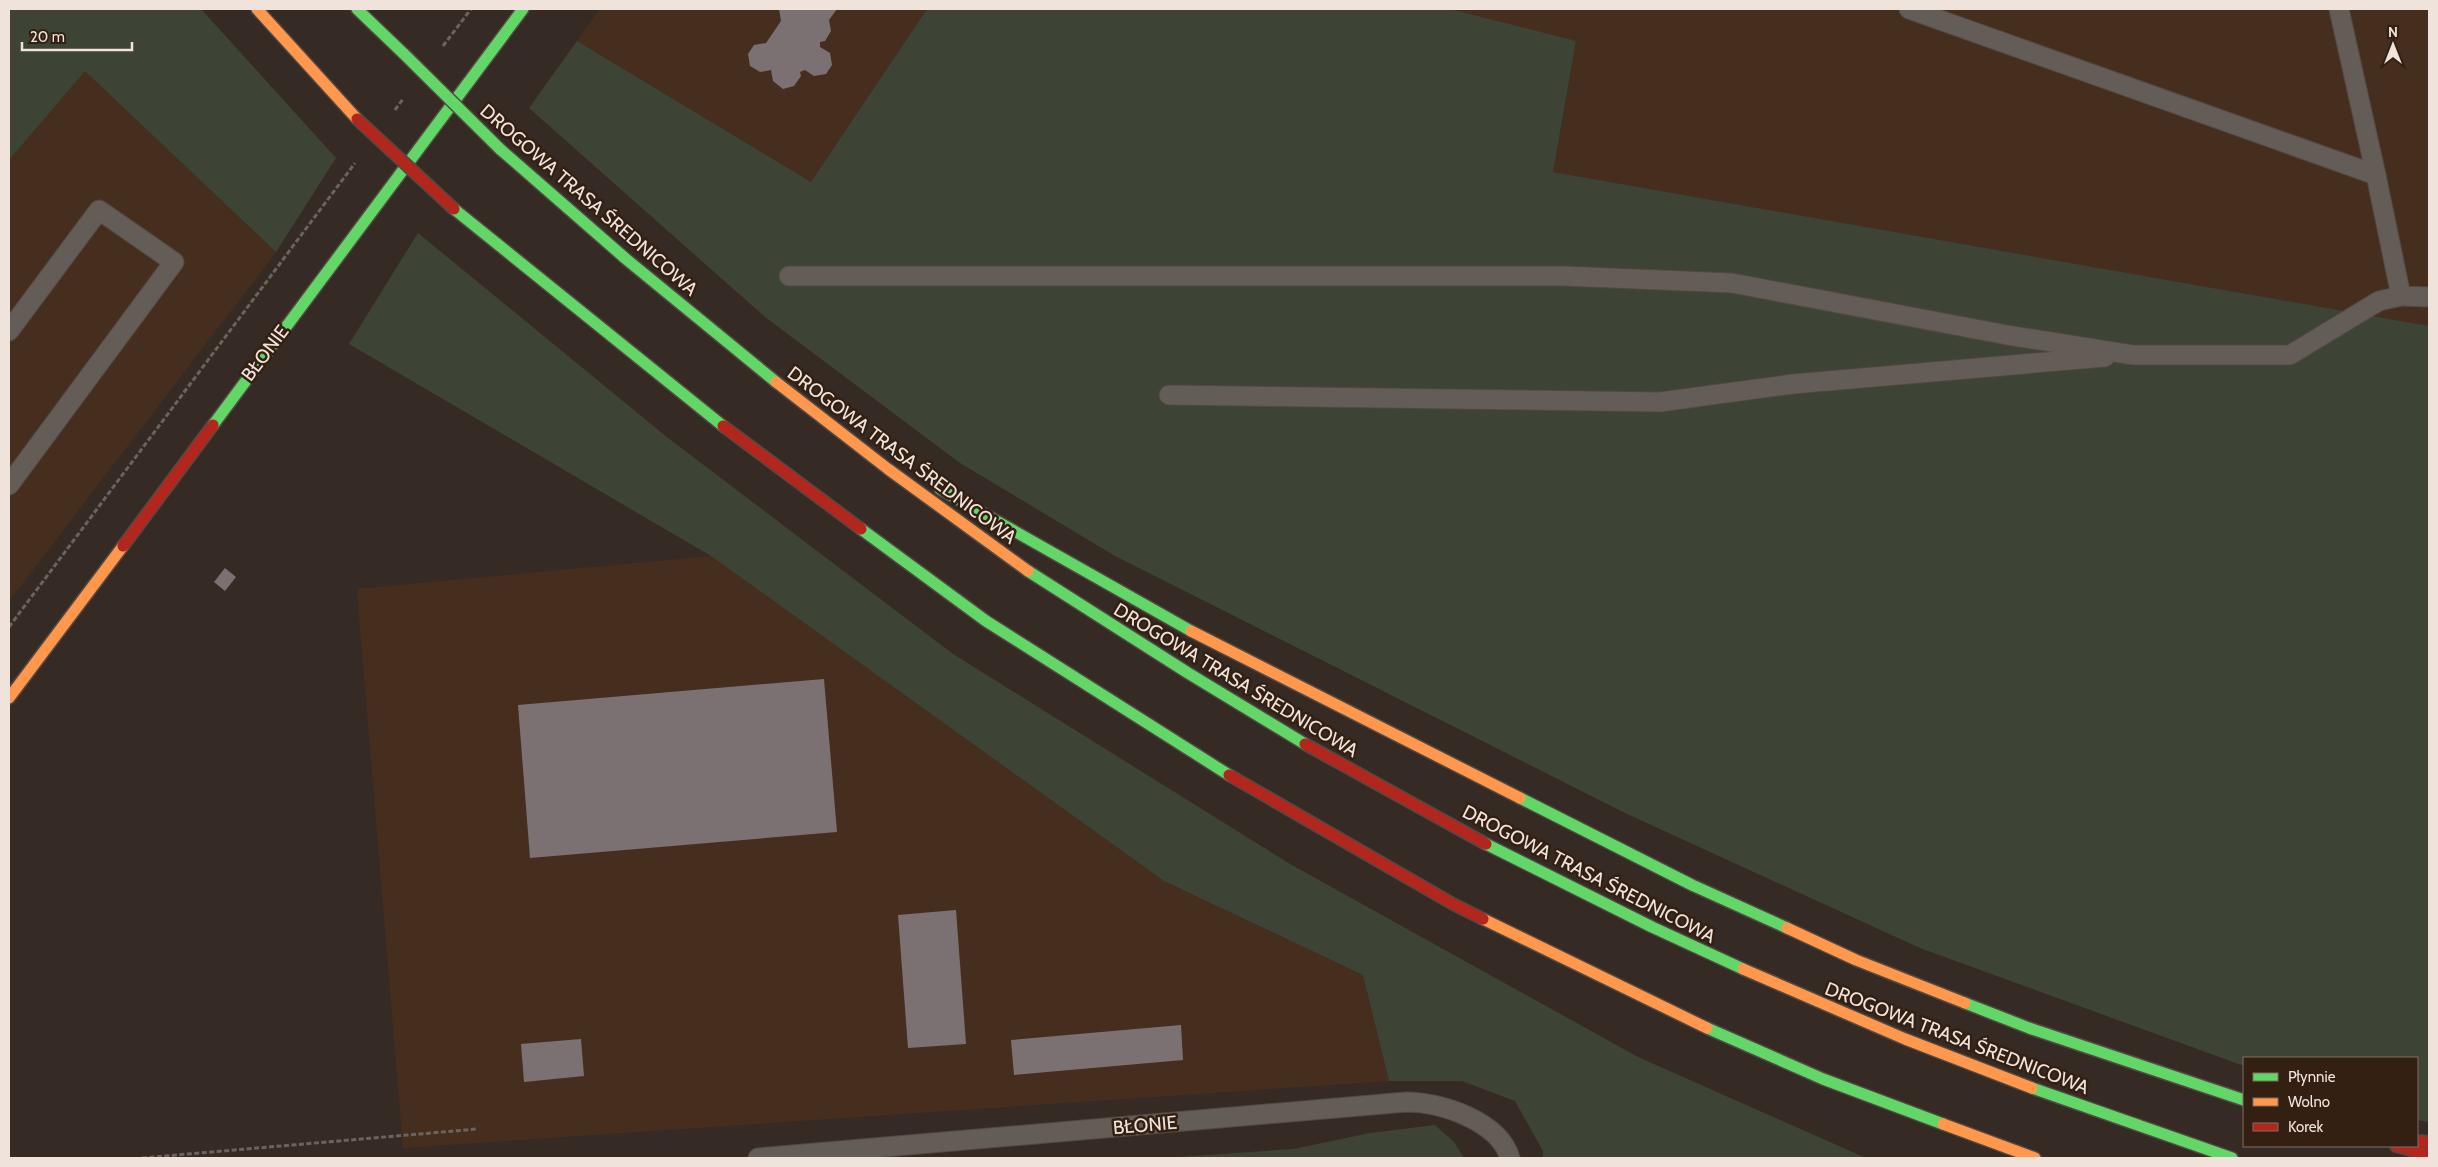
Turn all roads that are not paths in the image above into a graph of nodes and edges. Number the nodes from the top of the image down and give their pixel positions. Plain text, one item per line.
1 (257, 9) edge
2 (357, 9) edge
3 (523, 9) edge
4 (1909, 9) edge
5 (2339, 9) edge
6 (2376, 175) junction
7 (789, 276) dead end
8 (2402, 296) junction
9 (2429, 297) edge
10 (9, 331) edge
11 (2133, 355) junction
12 (1168, 395) dead end
13 (834, 429) junction
14 (9, 485) edge
15 (12, 686) edge
16 (2243, 1100) edge
17 (2400, 1147) edge
18 (2429, 1155) edge
19 (758, 1158) edge
20 (1510, 1158) edge
21 (2035, 1158) edge
22 (2232, 1158) edge

1 - 21 main road, bridge
2 - 13 main road, DROGOWA TRASA ŚREDNICOWA, bridge
3 - 15 main road, BŁONIE
4 - 6 lane
5 - 6 lane
6 - 8 lane
7 - 11 lane
8 - 9 lane
8 - 11 lane
10 - 14 lane
11 - 12 lane
13 - 16 main road
13 - 22 main road, DROGOWA TRASA ŚREDNICOWA
17 - 18 main road
19 - 20 lane, BŁONIE

